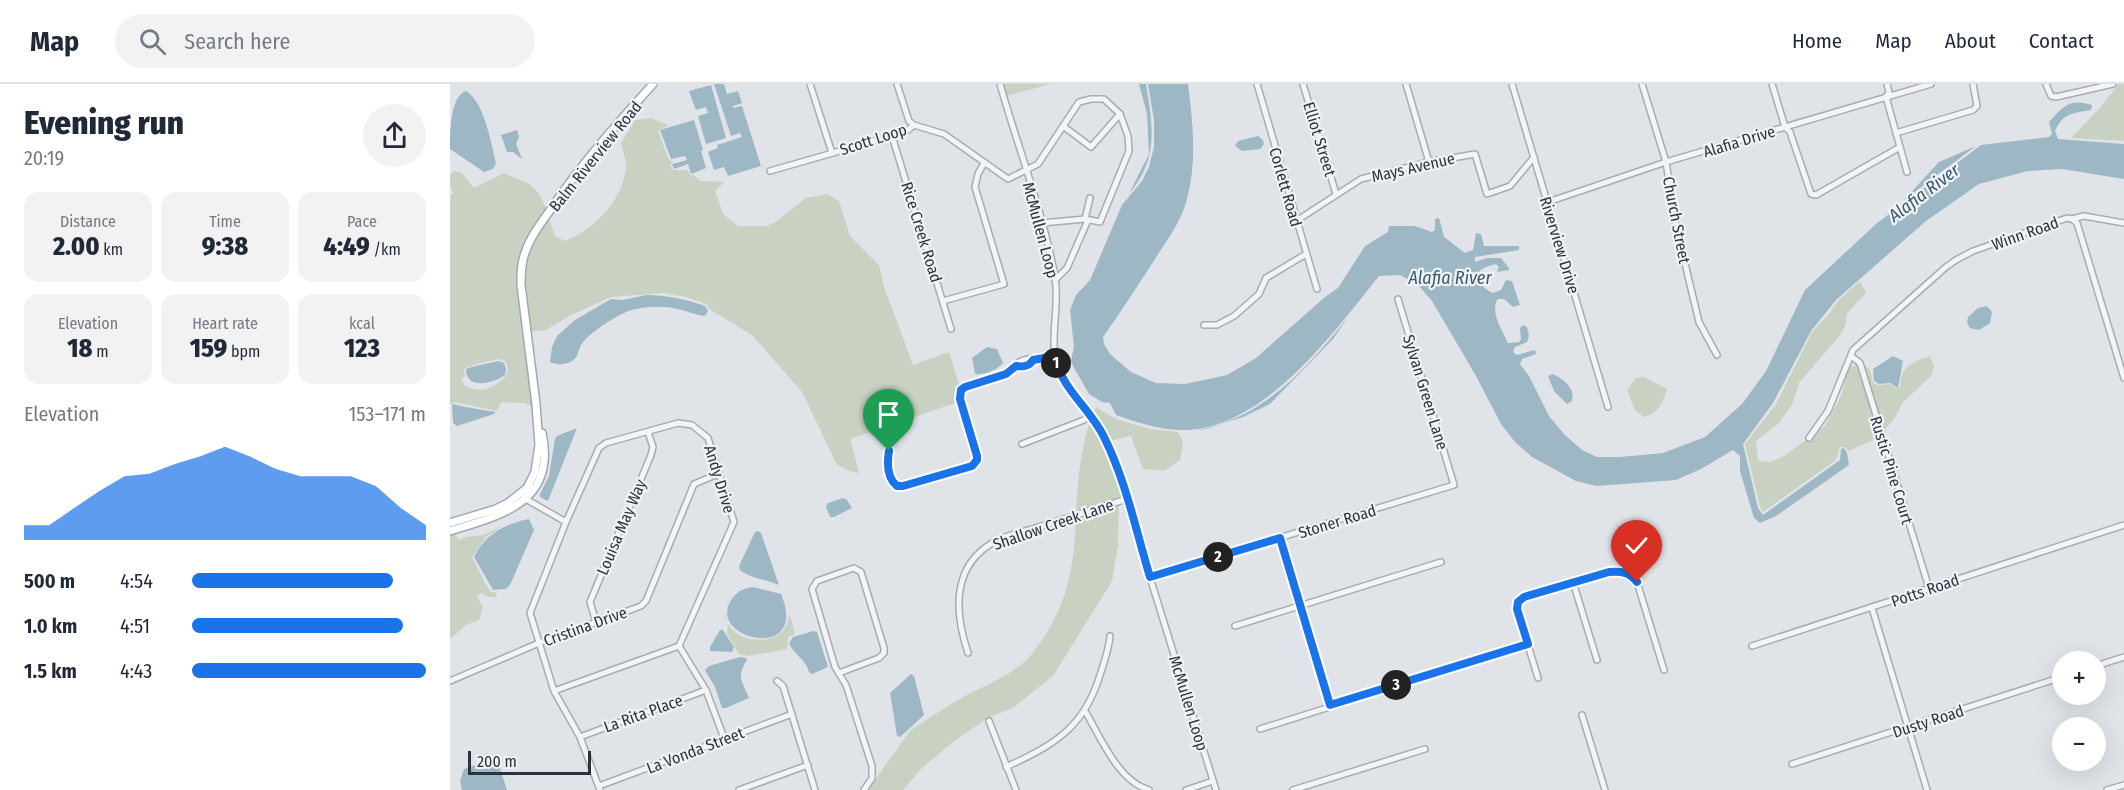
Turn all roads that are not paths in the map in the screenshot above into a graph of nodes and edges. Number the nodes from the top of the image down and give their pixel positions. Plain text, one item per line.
1 (653, 84) edge
2 (810, 84) edge
3 (897, 84) edge
4 (1000, 84) edge
5 (1257, 84) edge
6 (1303, 84) edge
7 (1406, 84) edge
8 (1512, 84) edge
9 (1642, 84) edge
10 (1772, 84) edge
11 (1887, 84) edge
12 (1931, 84) edge
13 (1973, 84) edge
14 (2046, 84) edge
15 (2113, 84) edge
16 (1886, 97) junction
17 (1120, 114) junction
18 (914, 125) junction
19 (1063, 126) junction
20 (1785, 127) junction
21 (1896, 133) junction
22 (892, 136) junction
23 (1900, 147) junction
24 (831, 153) junction
25 (1534, 157) junction
26 (1430, 162) junction
27 (1666, 162) junction
28 (984, 163) junction
29 (770, 171) dead end
30 (1026, 171) junction
31 (1907, 172) dead end
32 (1336, 194) junction
33 (1090, 198) dead end
34 (1548, 202) junction
35 (1086, 219) junction
36 (2073, 219) junction
37 (1296, 221) junction
38 (1042, 223) junction
39 (2124, 223) edge
40 (1306, 254) junction
41 (1055, 279) junction
42 (1317, 289) dead end
43 (1398, 299) dead end
44 (943, 301) junction
45 (1204, 325) dead end
46 (951, 329) dead end
47 (1716, 355) dead end
48 (1055, 356) junction
49 (1851, 356) junction
50 (2124, 378) edge
51 (1608, 407) dead end
52 (1090, 415) junction
53 (648, 432) junction
54 (1809, 438) dead end
55 (1022, 444) dead end
56 (889, 451) dead end
57 (718, 474) junction
58 (1454, 485) joint
59 (523, 497) junction
60 (1127, 498) junction
61 (566, 522) junction
62 (450, 523) edge
63 (2124, 525) edge
64 (450, 531) edge
65 (1280, 538) junction
66 (1441, 562) dead end
67 (1150, 577) junction
68 (1573, 582) junction
69 (1929, 588) junction
70 (1300, 606) junction
71 (1872, 608) junction
72 (596, 622) junction
73 (1234, 626) dead end
74 (1110, 636) dead end
75 (539, 643) junction
76 (1528, 644) junction
77 (679, 646) junction
78 (1752, 646) dead end
79 (968, 653) dead end
80 (2124, 657) edge
81 (1597, 660) dead end
82 (2106, 663) edge
83 (1664, 670) dead end
84 (838, 673) junction
85 (1538, 678) dead end
86 (2052, 680) edge
87 (450, 681) edge
88 (777, 681) dead end
89 (706, 690) junction
90 (554, 691) junction
91 (1330, 705) junction
92 (1085, 711) junction
93 (792, 714) junction
94 (1582, 715) dead end
95 (989, 721) dead end
96 (1908, 728) junction
97 (1260, 729) dead end
98 (580, 737) junction
99 (724, 738) junction
100 (1425, 749) dead end
101 (1792, 764) dead end
102 (808, 765) junction
103 (1006, 767) junction
104 (1214, 782) junction
105 (2124, 785) edge
106 (600, 788) edge
107 (740, 790) edge
108 (815, 790) edge
109 (864, 790) edge
110 (1016, 790) edge
111 (1149, 790) edge
112 (1186, 790) edge
113 (1216, 790) edge
114 (1293, 790) edge
115 (1605, 790) edge
116 (1927, 790) edge
117 (2107, 790) edge

1 - 59 main road, Balm Riverview Road
2 - 24 street, Scott Loop
3 - 18 street
4 - 30 street
5 - 37 street, Corlett Road
6 - 32 street, Elliot Street
7 - 26 street
8 - 25 street, Riverview Drive
9 - 27 street, Church Street
10 - 20 street
11 - 16 street
12 - 16 street, Alafia Drive
13 - 21 street
14 - 15 street
16 - 20 street, Alafia Drive
16 - 21 street
17 - 19 street
17 - 19 street
17 - 35 street
18 - 22 street, Scott Loop
18 - 28 street, McMullen Loop
19 - 30 street
20 - 23 street
20 - 27 street, Alafia Drive
21 - 23 street
22 - 24 street, Scott Loop
22 - 44 street, Rice Creek Road
23 - 31 street
24 - 29 street, Scott Loop
25 - 26 street, Mays Avenue
25 - 34 street, Riverview Drive
26 - 32 street, Mays Avenue
27 - 34 street, Alafia Drive
27 - 47 street, Church Street
28 - 30 street, McMullen Loop
28 - 44 street
30 - 38 street, McMullen Loop
32 - 37 street, Mays Avenue
33 - 35 street
34 - 51 street, Riverview Drive
35 - 38 street
35 - 41 street
36 - 39 street
36 - 49 street, Winn Road
36 - 50 street, Winn Road
37 - 40 street, Corlett Road
38 - 41 street, McMullen Loop
40 - 42 street, Corlett Road
40 - 45 street
41 - 48 street, McMullen Loop
43 - 58 street, Sylvan Green Lane
44 - 46 street, Rice Creek Road
48 - 52 street, McMullen Loop
48 - 56 street
49 - 54 street, Winn Road
49 - 69 street, Rustic Pine Court
52 - 55 street
52 - 60 street, McMullen Loop
53 - 57 street, Andy Drive
53 - 61 street, Andy Drive
53 - 72 street, Louisa May Way
57 - 72 street, Cristina Drive
57 - 77 street, Andy Drive
58 - 65 street, Stoner Road
59 - 61 street
59 - 62 main road
59 - 64 main road
60 - 67 street, McMullen Loop
60 - 79 street, Shallow Creek Lane
61 - 75 street, Andy Drive
63 - 69 street, Potts Road
65 - 67 street, Stoner Road
65 - 70 street
66 - 70 street
67 - 104 street, McMullen Loop
68 - 76 street
68 - 81 street
68 - 83 street
69 - 71 street, Potts Road
70 - 73 street
70 - 91 street
71 - 78 street
71 - 96 street, Potts Road
72 - 75 street, Cristina Drive
74 - 92 street
75 - 87 street, Cristina Drive
75 - 90 street, Andy Drive
76 - 85 street
76 - 91 street
77 - 89 street
77 - 90 street
80 - 82 street
84 - 84 street
84 - 109 street
86 - 96 street, Dusty Road
88 - 93 street
89 - 98 street, La Rita Place
89 - 99 street
90 - 98 street, Andy Drive
91 - 97 street
92 - 103 street
92 - 111 street
93 - 99 street, La Vonda Street
93 - 102 street
94 - 115 street
95 - 103 street
96 - 101 street, Dusty Road
96 - 116 street, Potts Road
98 - 106 street, Andy Drive
99 - 106 street, La Vonda Street
100 - 114 street
102 - 107 street
102 - 108 street
103 - 110 street
104 - 112 street
104 - 113 street, McMullen Loop
105 - 117 street

